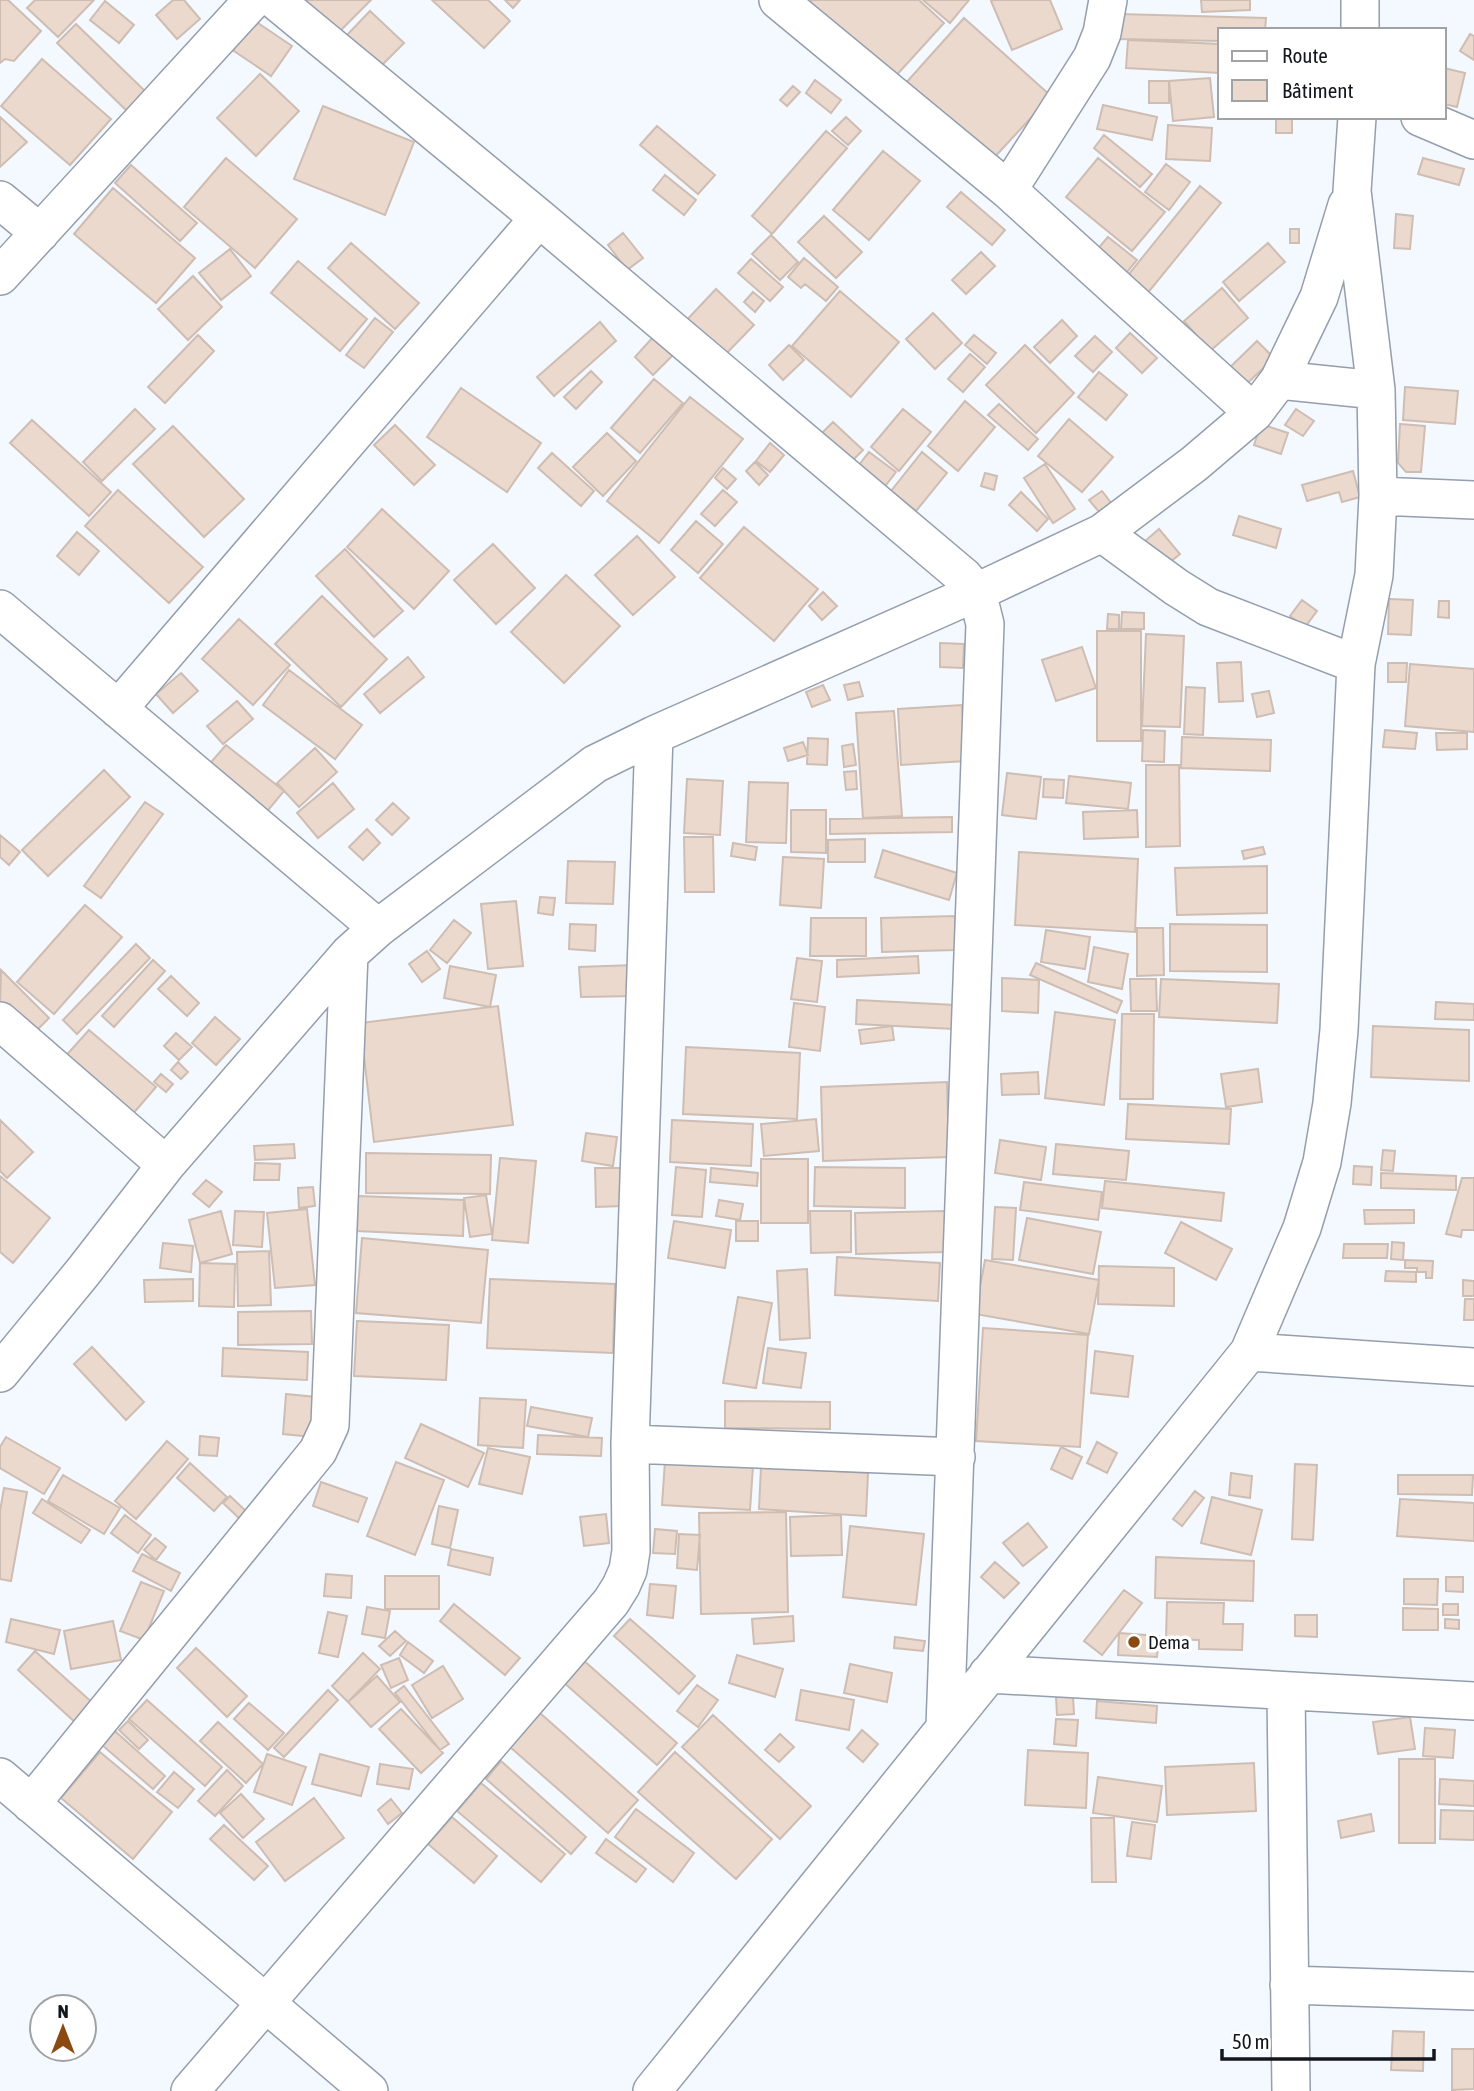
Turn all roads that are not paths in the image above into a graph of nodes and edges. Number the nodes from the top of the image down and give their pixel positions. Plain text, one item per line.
1 (253, 0) edge
2 (275, 0) edge
3 (1108, 0) edge
4 (1360, 0) edge
5 (782, 1) edge
6 (1360, 28) edge
7 (1357, 119) edge
8 (1425, 119) edge
9 (1474, 140) edge
10 (1008, 190) junction
11 (1352, 191) junction
12 (0, 200) edge
13 (539, 218) junction
14 (40, 233) junction
15 (0, 276) edge
16 (1279, 380) junction
17 (1376, 390) junction
18 (1254, 413) junction
19 (1378, 496) junction
20 (1474, 500) edge
21 (1102, 533) junction
22 (977, 592) junction
23 (0, 609) edge
24 (1356, 664) junction
25 (118, 709) junction
26 (654, 735) junction
27 (378, 928) junction
28 (349, 954) junction
29 (0, 1021) edge
30 (166, 1165) junction
31 (1249, 1352) junction
32 (1474, 1367) edge
33 (0, 1373) edge
34 (630, 1444) junction
35 (956, 1457) junction
36 (988, 1674) junction
37 (1286, 1691) junction
38 (1474, 1701) edge
39 (945, 1727) junction
40 (0, 1777) edge
41 (31, 1804) junction
42 (1289, 1985) junction
43 (1474, 1992) edge
44 (267, 2003) junction
45 (190, 2091) edge
46 (369, 2091) edge
47 (652, 2091) edge
48 (1291, 2091) edge

1 - 14 street
2 - 13 street
3 - 10 street
4 - 6 street
5 - 10 street
7 - 11 street
8 - 9 street
10 - 18 street
11 - 16 street
11 - 17 street
12 - 14 street
13 - 22 street
13 - 25 street
14 - 15 street
16 - 17 street
16 - 18 street
17 - 19 street
18 - 21 street
19 - 20 street
19 - 24 street
21 - 22 street
21 - 24 street
22 - 26 street
22 - 35 street
23 - 25 street
24 - 31 street
25 - 27 street
26 - 27 street
26 - 34 street
27 - 28 street
28 - 30 street
28 - 41 street
29 - 30 street
30 - 33 street
31 - 32 street
31 - 36 street
34 - 35 street
34 - 44 street
35 - 39 street
36 - 37 street
36 - 39 street
37 - 38 street
37 - 42 street
39 - 47 street
40 - 41 street
41 - 44 street
42 - 43 street
42 - 48 street
44 - 45 street
44 - 46 street

